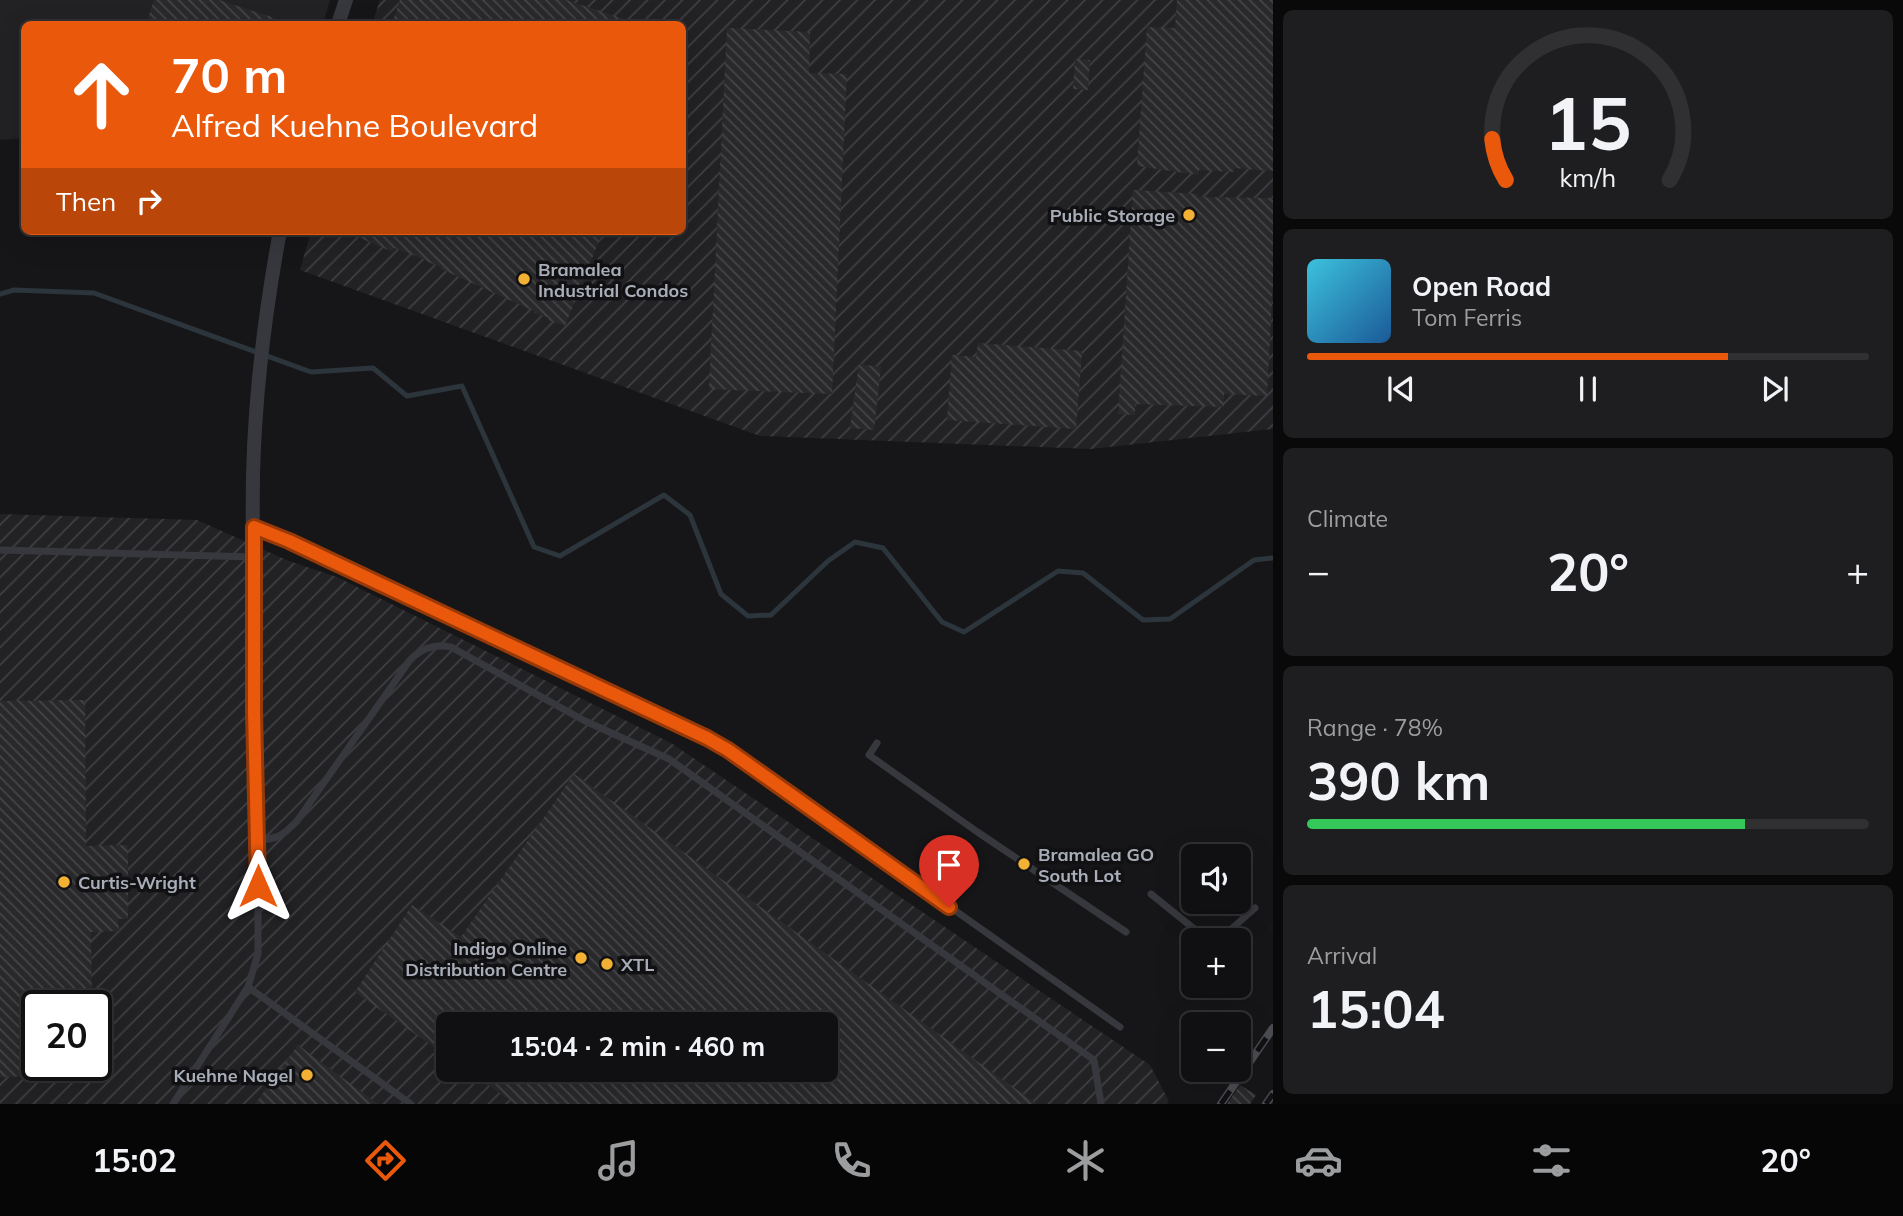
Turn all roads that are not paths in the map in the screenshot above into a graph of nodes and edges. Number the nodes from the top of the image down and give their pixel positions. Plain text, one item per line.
1 (346, 0) edge
2 (339, 21) edge
3 (279, 235) edge
4 (254, 527) junction
5 (0, 550) edge
6 (254, 557) junction
7 (254, 711) joint
8 (877, 743) dead end
9 (258, 840) junction
10 (1151, 894) dead end
11 (1255, 908) dead end
12 (1194, 928) edge
13 (1232, 928) edge
14 (1126, 932) dead end
15 (248, 987) junction
16 (1120, 1027) dead end
17 (173, 1104) edge
18 (411, 1104) edge
19 (1101, 1104) edge

1 - 2 street
3 - 4 street
4 - 6 street
4 - 16 lane
5 - 6 lane
6 - 7 street
7 - 9 lane
8 - 14 lane
9 - 15 lane
9 - 19 lane
10 - 12 lane
11 - 13 lane
15 - 17 lane
15 - 18 lane

